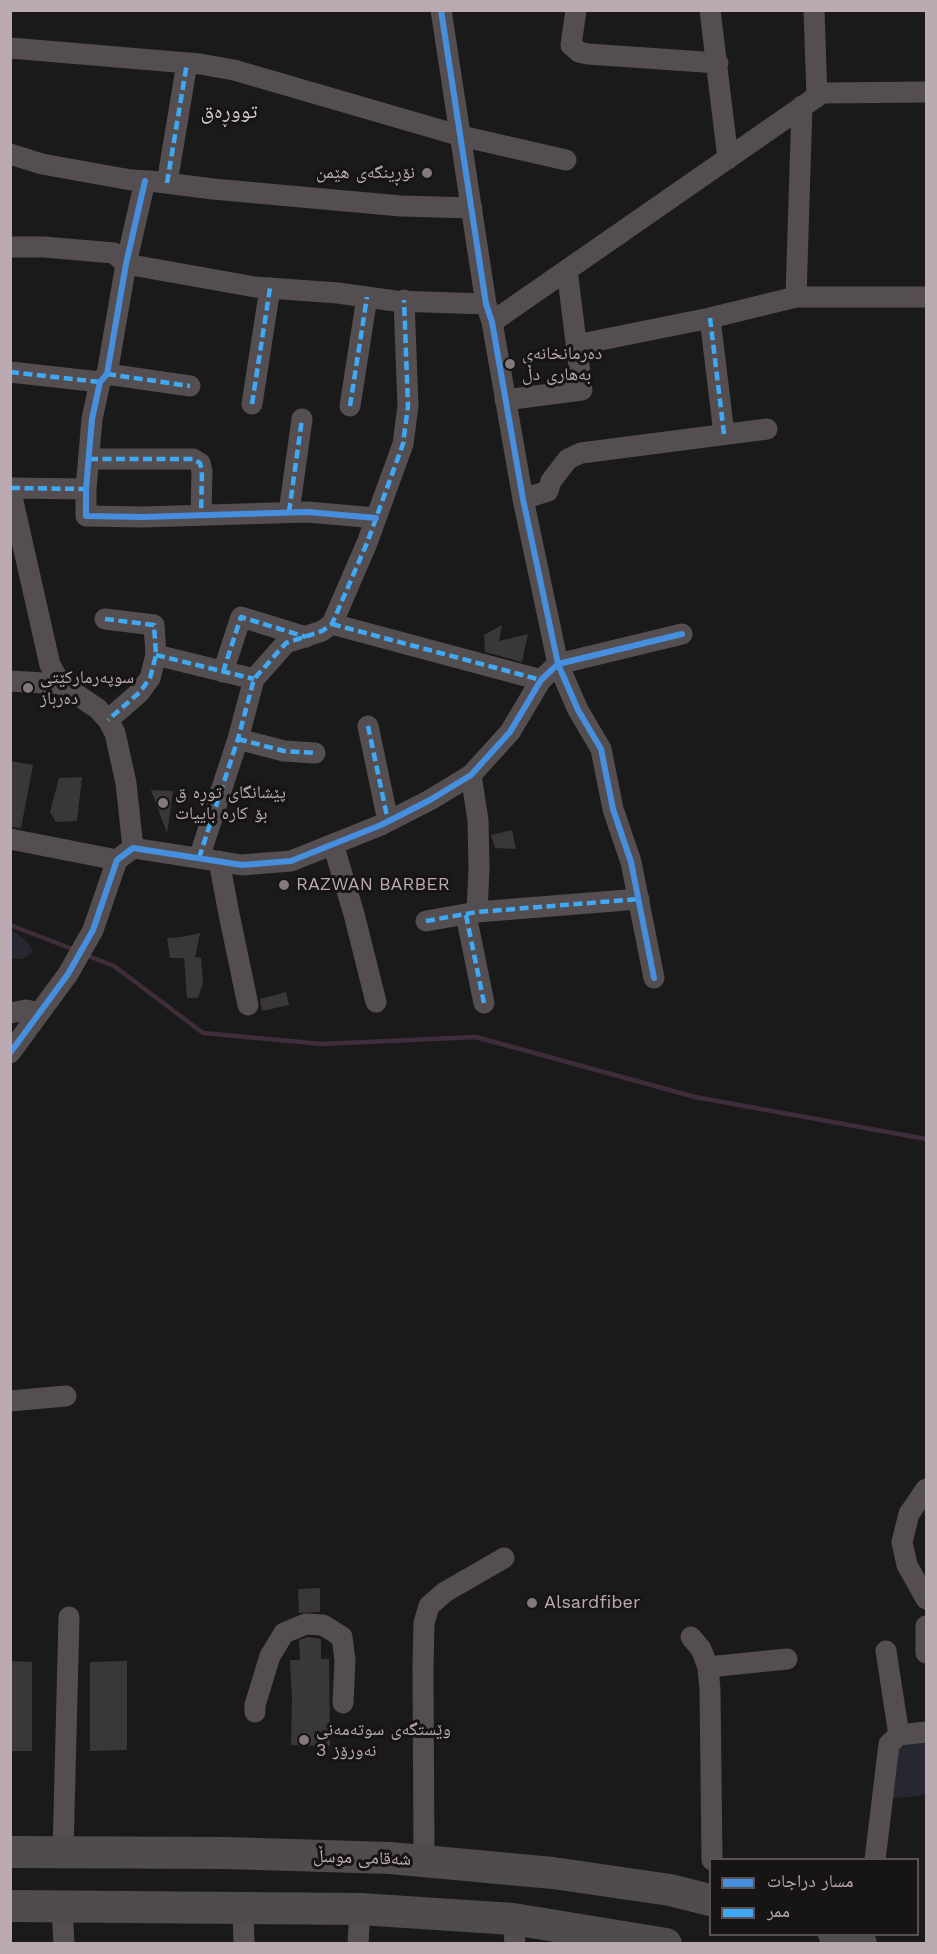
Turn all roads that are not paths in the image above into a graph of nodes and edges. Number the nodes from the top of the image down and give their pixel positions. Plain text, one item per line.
1 (441, 10) edge
2 (576, 10) edge
3 (710, 10) edge
4 (814, 10) edge
5 (10, 48) edge
6 (187, 63) junction
7 (718, 63) junction
8 (927, 92) edge
9 (810, 101) junction
10 (461, 136) junction
11 (10, 153) edge
12 (728, 159) junction
13 (566, 160) dead end
14 (146, 181) junction
15 (167, 183) junction
16 (472, 208) junction
17 (10, 247) edge
18 (126, 264) junction
19 (567, 270) junction
20 (270, 288) junction
21 (367, 297) junction
22 (796, 297) junction
23 (927, 297) edge
24 (404, 300) junction
25 (489, 313) junction
26 (710, 318) junction
27 (576, 345) junction
28 (10, 372) edge
29 (104, 378) junction
30 (190, 386) dead end
31 (505, 400) junction
32 (252, 404) dead end
33 (350, 406) dead end
34 (302, 419) dead end
35 (766, 429) dead end
36 (724, 434) junction
37 (89, 459) junction
38 (86, 489) junction
39 (523, 499) junction
40 (289, 512) junction
41 (201, 515) junction
42 (376, 518) junction
43 (105, 619) dead end
44 (332, 624) junction
45 (682, 634) dead end
46 (306, 637) junction
47 (156, 655) junction
48 (558, 664) junction
49 (224, 672) junction
50 (254, 679) junction
51 (541, 680) junction
52 (10, 681) edge
53 (61, 684) junction
54 (108, 720) junction
55 (368, 726) dead end
56 (238, 739) junction
57 (315, 753) dead end
58 (471, 775) junction
59 (388, 820) junction
60 (10, 839) edge
61 (333, 844) junction
62 (125, 854) junction
63 (209, 859) junction
64 (639, 899) junction
65 (471, 914) junction
66 (426, 921) dead end
67 (654, 978) dead end
68 (376, 1002) dead end
69 (484, 1004) dead end
70 (248, 1005) dead end
71 (10, 1013) edge
72 (39, 1013) junction
73 (10, 1053) edge
74 (66, 1396) dead end
75 (10, 1401) edge
76 (927, 1489) edge
77 (504, 1558) dead end
78 (927, 1599) edge
79 (69, 1617) dead end
80 (927, 1626) edge
81 (691, 1637) dead end
82 (886, 1651) dead end
83 (927, 1653) edge
84 (787, 1659) dead end
85 (708, 1667) junction
86 (343, 1703) dead end
87 (255, 1712) dead end
88 (927, 1732) edge
89 (899, 1735) junction
90 (10, 1852) edge
91 (63, 1853) junction
92 (712, 1858) edge
93 (875, 1858) edge
94 (424, 1860) junction
95 (709, 1900) edge
96 (10, 1906) edge
97 (63, 1907) junction
98 (243, 1909) junction
99 (360, 1909) junction
100 (514, 1932) edge
101 (64, 1944) edge
102 (244, 1944) edge
103 (358, 1944) edge
104 (666, 1944) edge

1 - 10 street
2 - 7 street
3 - 7 street
4 - 9 street
5 - 6 street
6 - 10 street
6 - 15 street
7 - 12 street
8 - 9 street
9 - 12 street
9 - 22 street
10 - 13 street
10 - 16 street
11 - 14 street
12 - 19 street
14 - 15 street
14 - 18 street
15 - 16 street
16 - 25 street
17 - 18 street
18 - 20 street
18 - 29 street
19 - 25 street
19 - 27 street
20 - 21 street
20 - 32 street
21 - 24 street
21 - 33 street
22 - 23 street
22 - 26 street
24 - 25 street
24 - 42 street
25 - 31 street
26 - 27 street
26 - 36 street
27 - 31 street
28 - 29 street
29 - 30 street
29 - 37 street
31 - 39 street
34 - 40 street
35 - 36 street
36 - 39 street
37 - 38 street
37 - 41 street
38 - 41 street
38 - 53 street
39 - 48 street
40 - 41 street
40 - 42 street
42 - 44 street
43 - 47 street
44 - 46 street
44 - 51 street
45 - 48 street
46 - 49 street
46 - 50 street
47 - 49 street
47 - 54 street
48 - 51 street
48 - 64 street
49 - 50 street
50 - 56 street
51 - 58 street
52 - 53 street
53 - 54 street
54 - 62 street
55 - 59 street
56 - 57 street
56 - 63 street
58 - 59 street
58 - 65 street
59 - 61 street
60 - 62 street
61 - 63 street
61 - 68 street
62 - 63 street
62 - 72 street
63 - 70 street
64 - 65 street
64 - 67 street
65 - 66 street
65 - 69 street
71 - 72 street
72 - 73 street
74 - 75 street
76 - 78 street
77 - 94 street
79 - 91 street
80 - 83 street
81 - 85 street
82 - 89 street
84 - 85 street
85 - 92 street
86 - 87 street
88 - 89 street
89 - 93 street
90 - 91 highway, شەقامی موسڵ
91 - 94 highway, شەقامی موسڵ
94 - 95 highway, شەقامی موسڵ
96 - 97 highway
97 - 98 highway
97 - 101 street
98 - 99 highway
98 - 102 street
99 - 100 highway
99 - 103 street
100 - 104 highway

